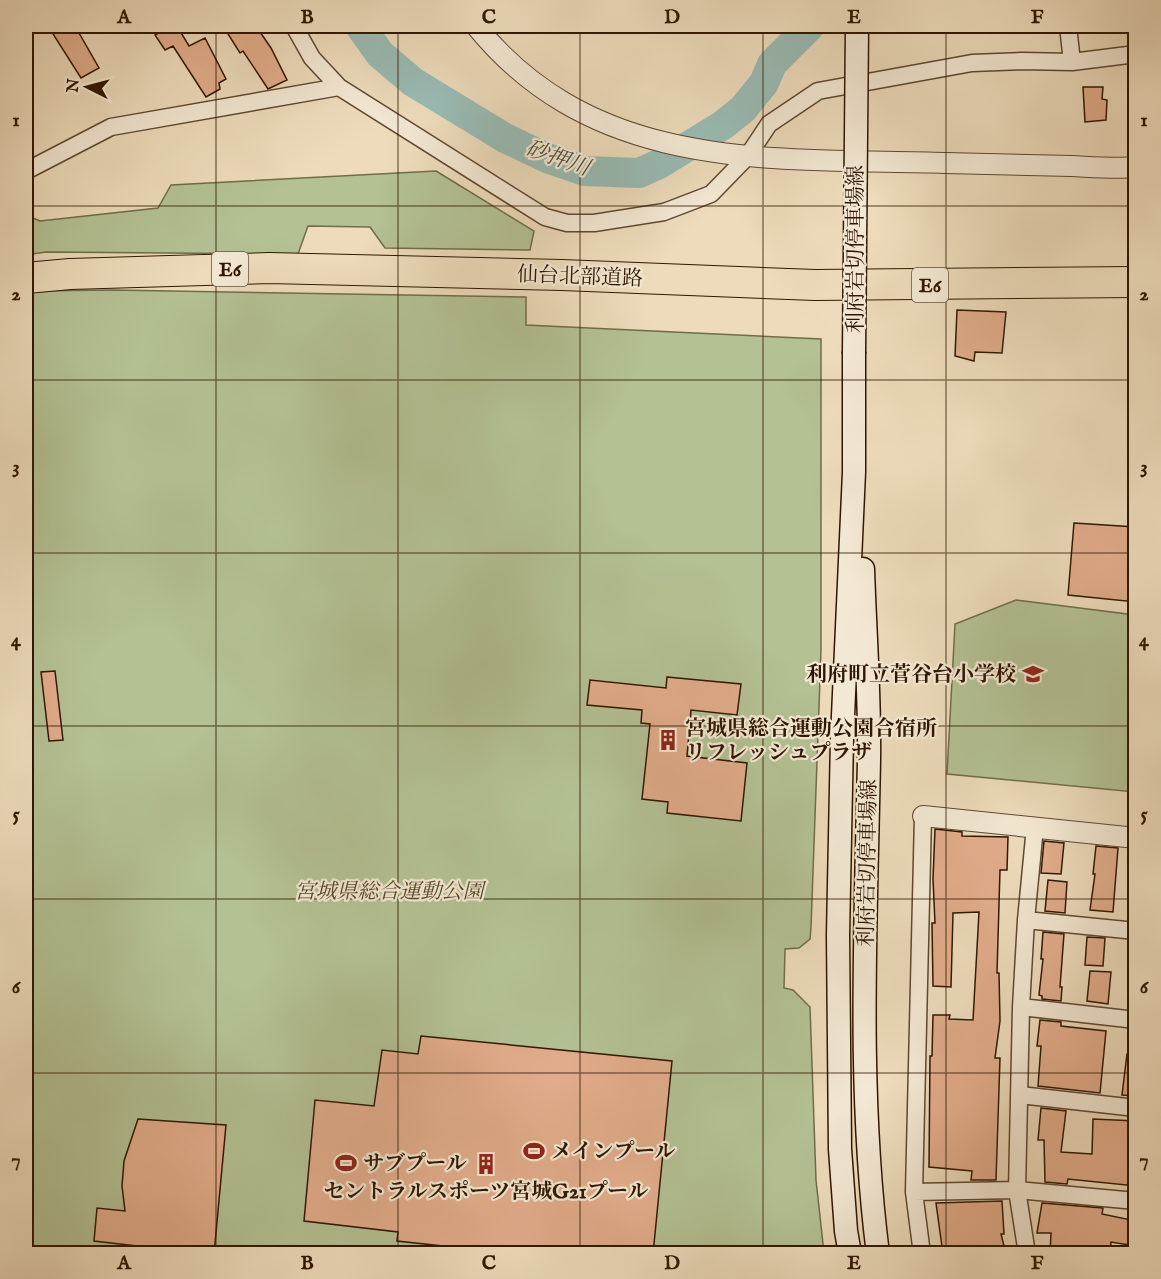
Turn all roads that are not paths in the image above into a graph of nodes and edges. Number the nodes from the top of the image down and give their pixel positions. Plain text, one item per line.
1 (294, 26) edge
2 (476, 26) edge
3 (857, 26) edge
4 (1069, 34) edge
5 (1136, 54) edge
6 (1072, 62) junction
7 (339, 87) junction
8 (737, 156) junction
9 (1136, 167) edge
10 (26, 171) edge
11 (26, 278) edge
12 (1136, 282) edge
13 (854, 472) junction
14 (923, 816) joint
15 (1035, 827) junction
16 (1136, 838) edge
17 (1026, 920) junction
18 (1136, 931) edge
19 (1021, 1007) junction
20 (1136, 1020) edge
21 (1020, 1095) junction
22 (1136, 1108) edge
23 (1017, 1190) junction
24 (914, 1192) junction
25 (1136, 1201) edge
26 (850, 1254) edge
27 (878, 1254) edge
28 (922, 1254) edge
29 (1027, 1254) edge

1 - 7 street
2 - 8 street
3 - 13 main road, 利府岩切停車場線, bridge
4 - 6 street
5 - 6 street
6 - 8 street
7 - 8 street
7 - 10 street
8 - 9 street
11 - 12 highway, 仙台北部道路 / E6
13 - 26 main road, 利府岩切停車場線
13 - 27 main road, 利府岩切停車場線
14 - 15 street
14 - 24 street
15 - 16 street
15 - 17 street
17 - 18 street
17 - 19 street
19 - 20 street
19 - 21 street
21 - 22 street
21 - 23 street
23 - 24 street
23 - 25 street
23 - 29 street
24 - 28 street

